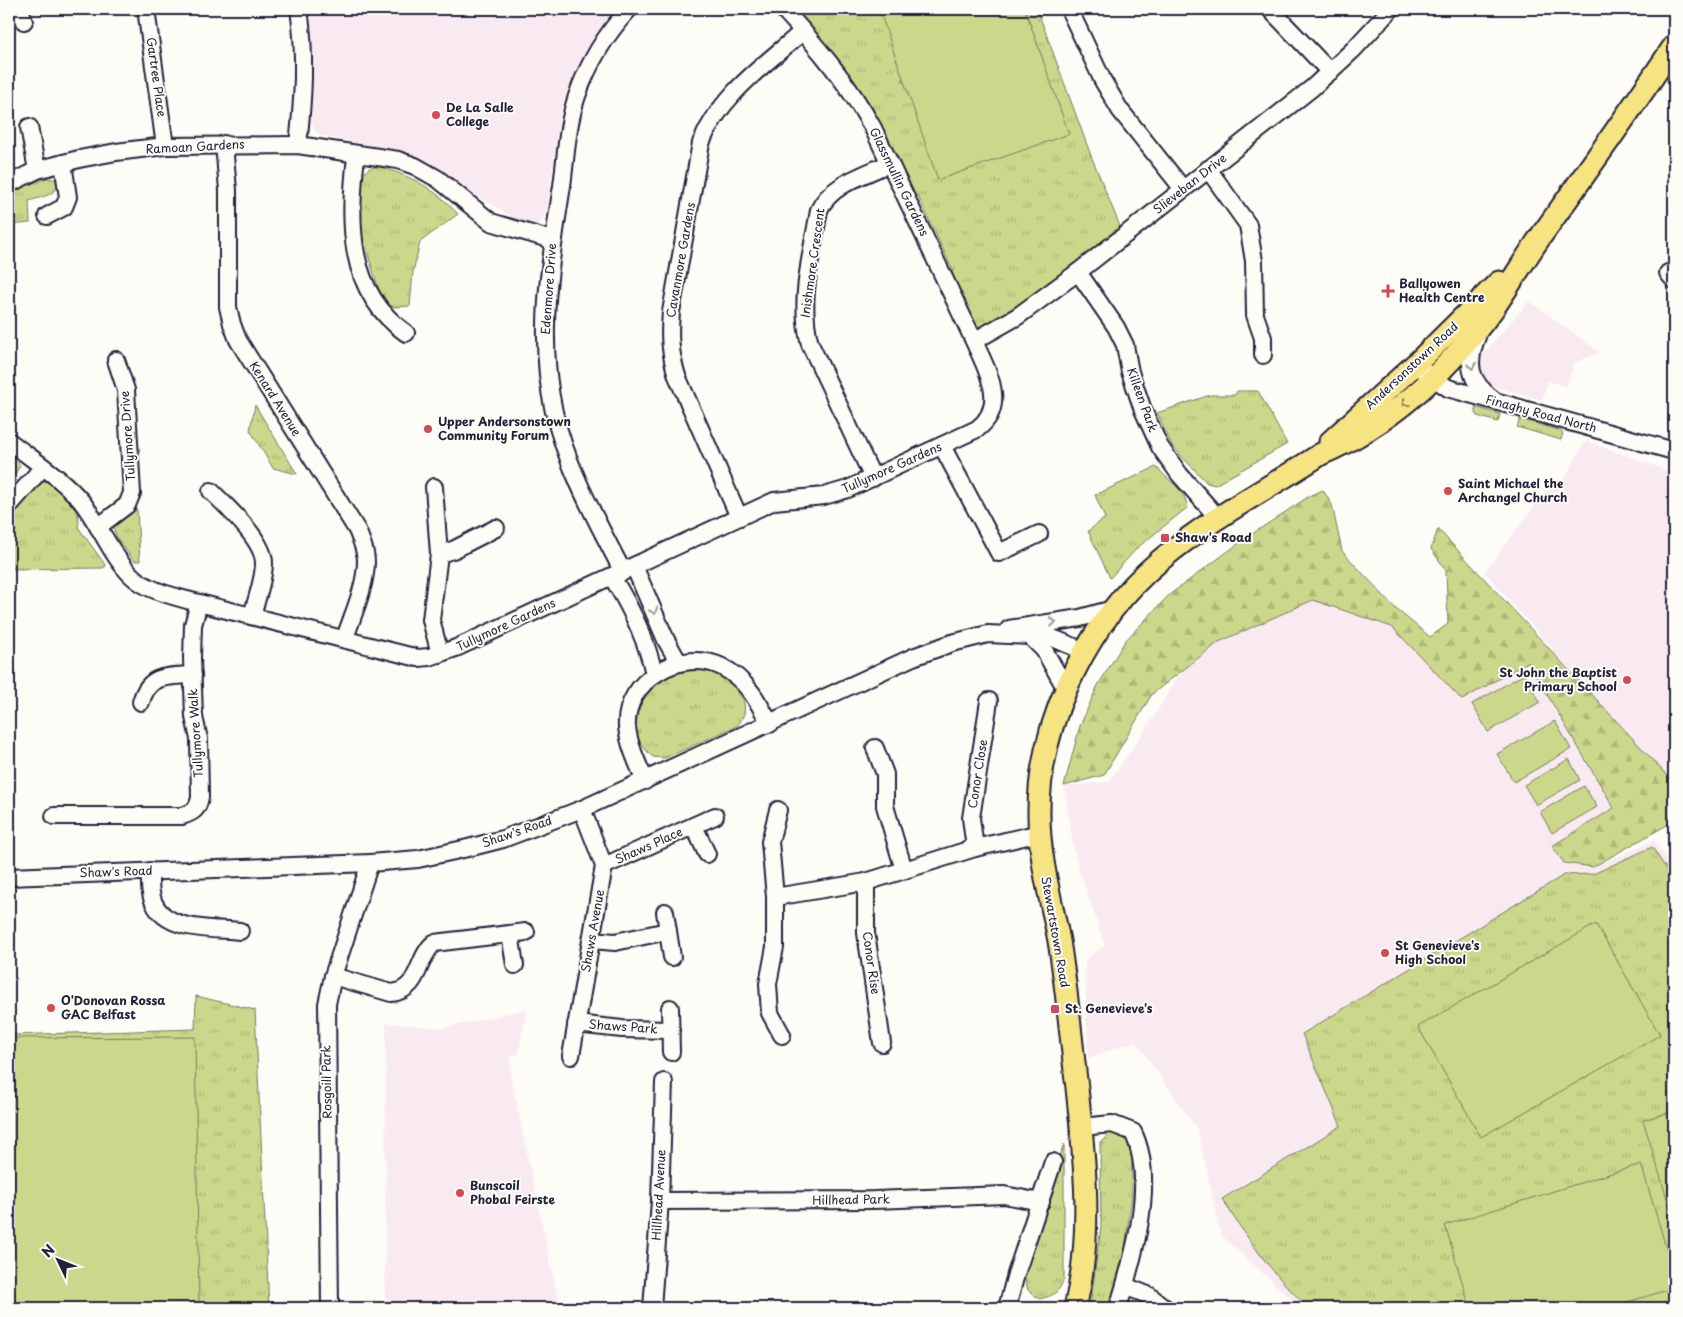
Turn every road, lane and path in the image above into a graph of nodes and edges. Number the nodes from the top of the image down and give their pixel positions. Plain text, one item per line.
1 (146, 9) edge
2 (299, 9) edge
3 (629, 9) edge
4 (783, 9) edge
5 (1069, 9) edge
6 (1270, 9) edge
7 (1391, 9) edge
8 (804, 31) junction
9 (1674, 46) edge
10 (1330, 72) junction
11 (29, 126) dead end
12 (224, 144) junction
13 (298, 145) junction
14 (165, 146) junction
15 (356, 156) junction
16 (63, 163) junction
17 (890, 163) junction
18 (1208, 169) junction
19 (37, 170) junction
20 (9, 184) edge
21 (1183, 189) junction
22 (47, 216) dead end
23 (552, 240) junction
24 (1525, 259) junction
25 (1078, 272) junction
26 (1483, 320) junction
27 (406, 333) dead end
28 (974, 341) junction
29 (1263, 354) dead end
30 (116, 360) dead end
31 (1416, 364) junction
32 (988, 371) joint
33 (1433, 380) junction
34 (1500, 403) junction
35 (9, 441) edge
36 (942, 446) junction
37 (1674, 450) edge
38 (1321, 454) junction
39 (43, 467) junction
40 (872, 478) junction
41 (434, 486) dead end
42 (211, 491) dead end
43 (9, 506) edge
44 (739, 517) junction
45 (1219, 519) junction
46 (98, 527) junction
47 (496, 528) dead end
48 (1039, 534) dead end
49 (439, 554) junction
50 (623, 572) junction
51 (200, 603) junction
52 (1113, 609) junction
53 (252, 616) junction
54 (988, 634) junction
55 (1031, 637) junction
56 (345, 638) junction
57 (1084, 651) junction
58 (440, 654) junction
59 (678, 663) junction
60 (654, 674) junction
61 (193, 675) junction
62 (1066, 690) junction
63 (989, 701) dead end
64 (141, 702) dead end
65 (770, 724) junction
66 (875, 748) dead end
67 (645, 781) junction
68 (582, 809) junction
69 (778, 810) dead end
70 (54, 816) dead end
71 (715, 816) dead end
72 (694, 826) junction
73 (1040, 833) junction
74 (975, 848) junction
75 (707, 854) dead end
76 (370, 862) junction
77 (604, 866) junction
78 (904, 870) junction
79 (150, 871) junction
80 (9, 878) edge
81 (866, 882) junction
82 (775, 897) junction
83 (665, 912) dead end
84 (240, 931) dead end
85 (668, 931) junction
86 (592, 940) junction
87 (672, 956) dead end
88 (515, 965) dead end
89 (333, 976) junction
90 (670, 1008) dead end
91 (576, 1024) junction
92 (671, 1030) junction
93 (782, 1035) dead end
94 (882, 1043) dead end
95 (671, 1052) dead end
96 (570, 1056) dead end
97 (664, 1082) dead end
98 (1081, 1127) junction
99 (1053, 1162) dead end
100 (660, 1201) junction
101 (1040, 1202) junction
102 (1125, 1286) junction
103 (1012, 1307) edge
104 (330, 1308) edge
105 (652, 1308) edge
106 (1075, 1308) edge
107 (1118, 1308) edge
108 (1164, 1308) edge

1 - 14 street, Gartree Place
2 - 13 street
3 - 23 street, Edenmore Drive
4 - 8 street, Glassmullin Gardens
5 - 21 street
6 - 10 street
7 - 10 street, Slieveban Drive
8 - 17 street, Glassmullin Gardens
8 - 44 street, Cavanmore Gardens
9 - 24 main road, Andersonstown Road
10 - 18 street, Slieveban Drive
11 - 19 street
12 - 13 street, Ramoan Gardens
12 - 14 street, Ramoan Gardens
12 - 56 street, Kenard Avenue
13 - 15 street, Ramoan Gardens
14 - 16 street, Ramoan Gardens
15 - 23 street, Ramoan Gardens
15 - 27 street
16 - 19 street, Ramoan Gardens
16 - 22 street
17 - 28 street, Glassmullin Gardens
17 - 40 street, Inishmore Crescent
18 - 21 street, Slieveban Drive
18 - 29 street
19 - 20 street, Ramoan Gardens
21 - 25 street, Slieveban Drive
23 - 50 street, Edenmore Drive
24 - 26 main road, Andersonstown Road
24 - 31 main road, Andersonstown Road
25 - 28 street, Slieveban Drive
25 - 45 street, Killeen Park
26 - 33 main road, Andersonstown Road
26 -> 34 street
28 - 32 street, Glassmullin Gardens
30 - 46 street, Tullymore Drive
31 - 33 street, Finaghy Road North
31 - 38 main road, Andersonstown Road
32 - 36 street, Tullymore Gardens
33 - 34 street, Finaghy Road North
33 -> 38 main road, Andersonstown Road
34 - 37 street, Finaghy Road North
35 - 39 street, Tullymore Gardens
36 - 40 street, Tullymore Gardens
36 - 48 street
38 - 45 main road, Andersonstown Road
39 - 43 street
39 - 46 street, Tullymore Gardens
40 - 44 street, Tullymore Gardens
41 - 49 street
42 - 53 street
44 - 50 street, Tullymore Gardens
45 - 52 main road, Andersonstown Road
46 - 51 street, Tullymore Gardens
47 - 49 street
49 - 58 street
50 - 58 street, Tullymore Gardens
50 -> 59 street
50 - 60 street
51 - 53 street, Tullymore Gardens
51 - 61 street, Tullymore Walk
54 -> 52 street, Shaw's Road
52 - 57 main road, Andersonstown Road
53 - 56 street, Tullymore Gardens
54 - 55 street, Shaw's Road
54 - 65 street, Shaw's Road
55 - 57 street, Shaw's Road
55 - 62 street
56 - 58 street, Tullymore Gardens
57 - 62 main road, Stewartstown Road
59 - 60 street
59 - 65 street
60 - 67 street
61 - 64 street
61 - 70 street, Tullymore Walk
62 - 73 main road, Stewartstown Road
63 - 74 street, Conor Close
65 - 67 street, Shaw's Road
66 - 78 street
67 - 68 street, Shaw's Road
68 - 76 street, Shaw's Road
68 - 77 street
69 - 82 street
71 - 72 street, Shaws Place
72 - 75 street, Shaws Place
72 - 77 street, Shaws Place
73 - 74 street
73 - 98 main road, Stewartstown Road
74 - 78 street
76 - 79 street, Shaw's Road
76 - 89 street, Rosgoill Park
77 - 86 street, Shaws Avenue
78 - 81 street
79 - 80 street, Shaw's Road
79 - 84 street
81 - 82 street
81 - 94 street, Conor Rise
82 - 93 street
83 - 85 street
85 - 86 street
85 - 87 street
86 - 91 street, Shaws Avenue
88 - 89 street
89 - 104 street, Rosgoill Park
90 - 92 street, Shaws Park
91 - 92 street, Shaws Park
91 - 96 street, Shaws Avenue
92 - 95 street, Shaws Park
97 - 100 street, Hillhead Avenue
98 - 102 street
98 - 106 main road, Stewartstown Road
99 - 101 street
100 - 101 street, Hillhead Park
100 - 105 street, Hillhead Avenue
101 - 103 street
102 - 107 street
102 - 108 street

